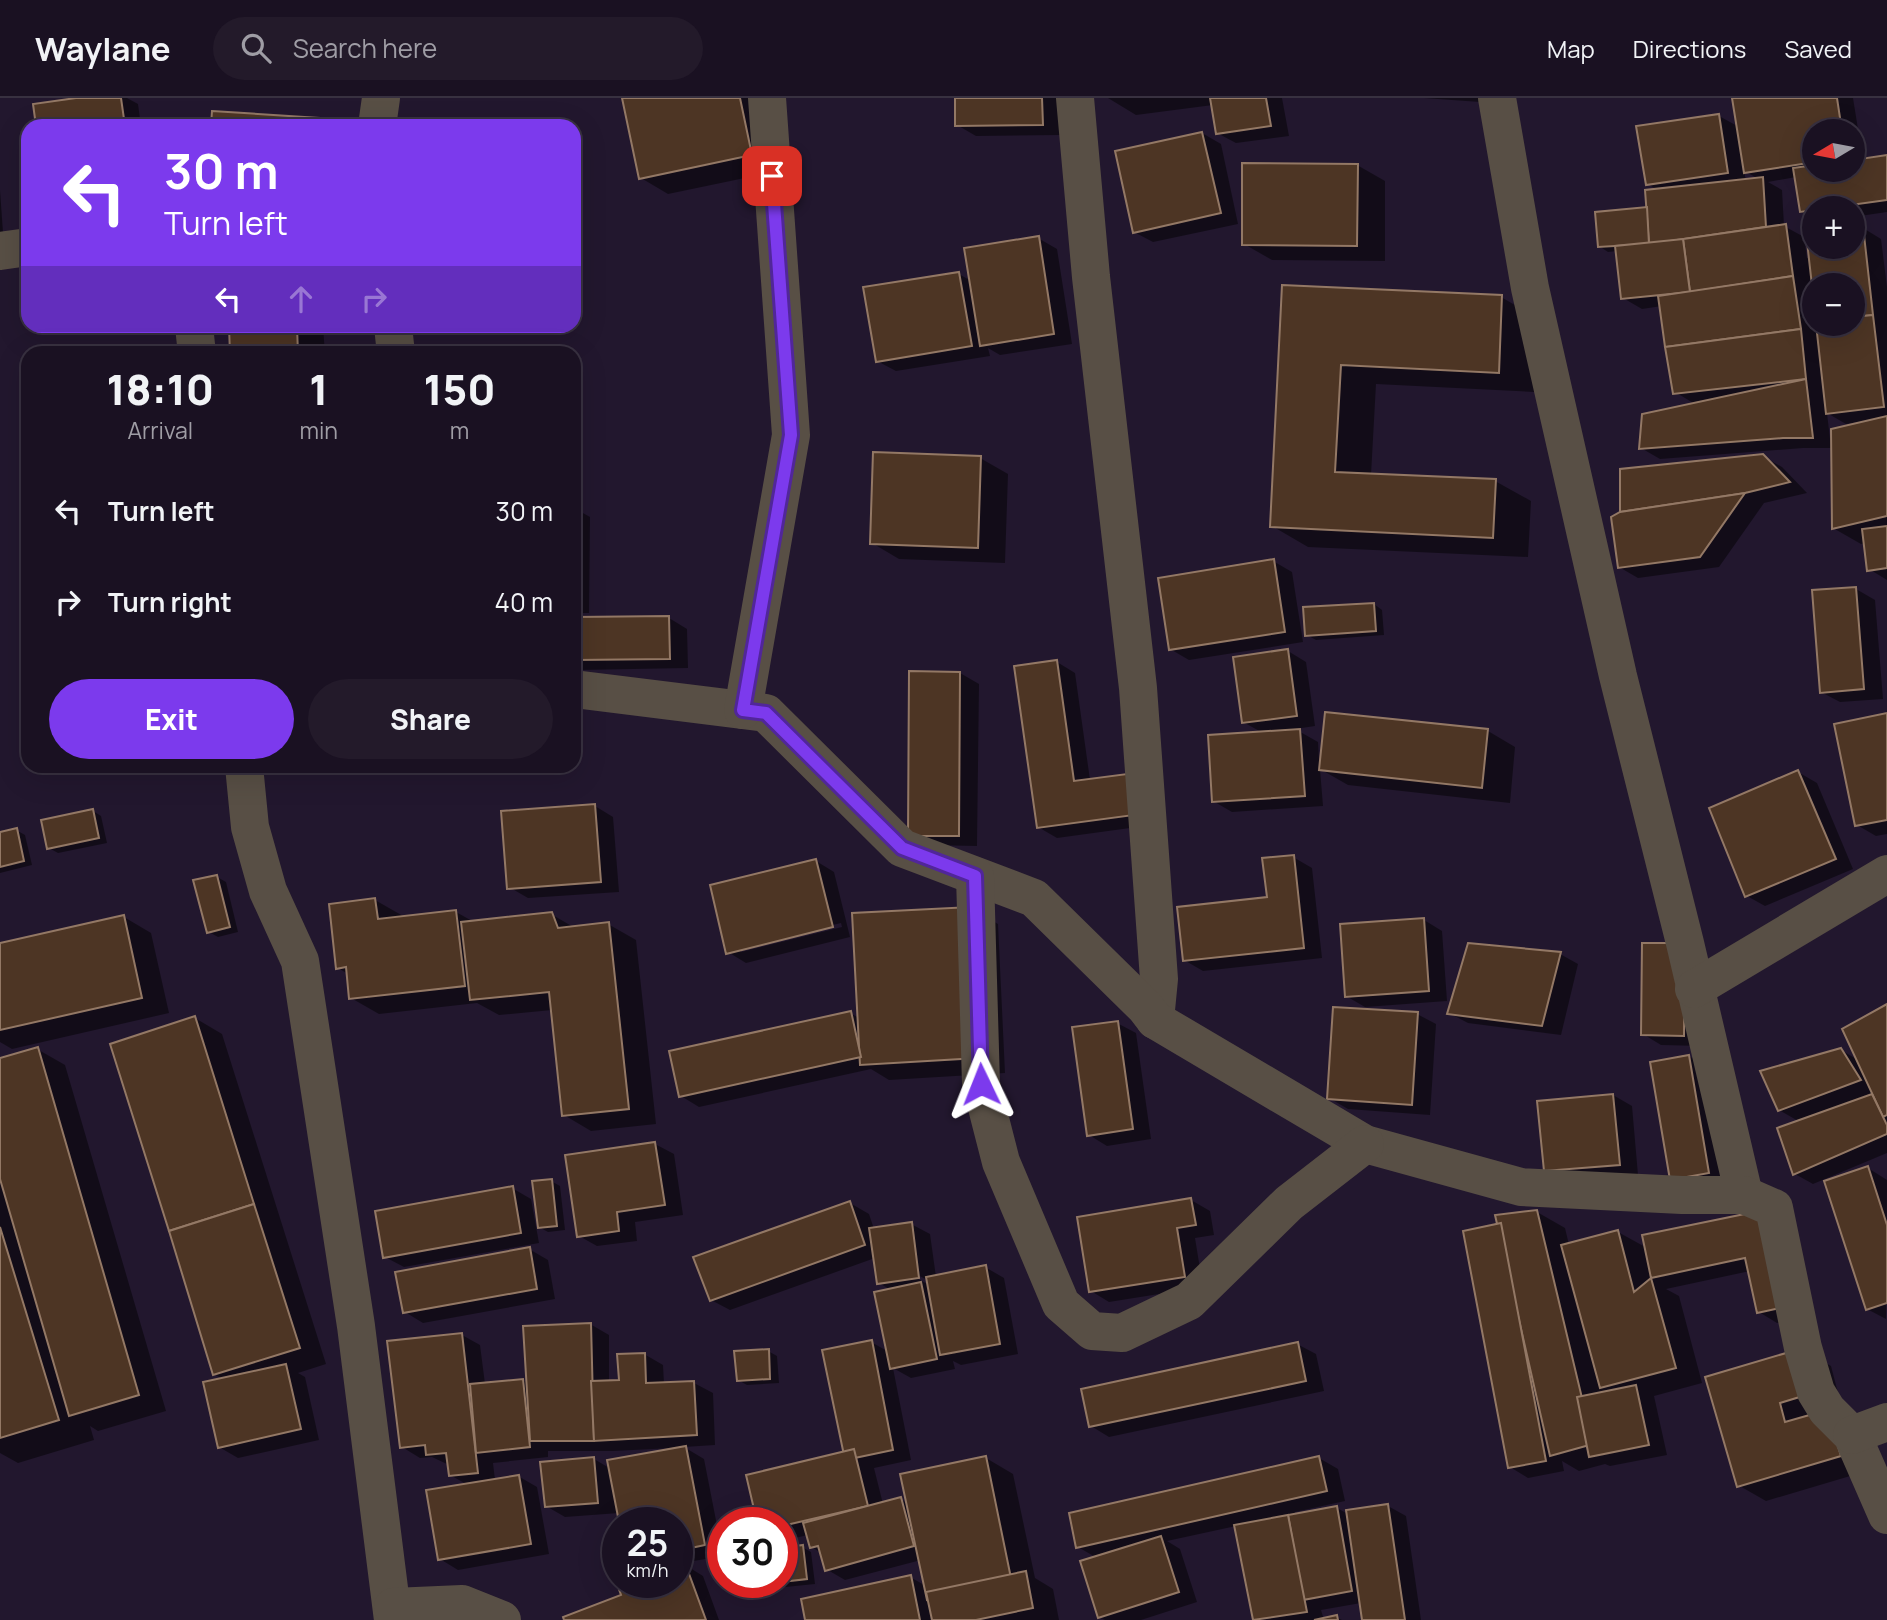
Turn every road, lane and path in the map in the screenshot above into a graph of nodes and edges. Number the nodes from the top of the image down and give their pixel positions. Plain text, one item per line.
1 (381, 98) edge
2 (767, 98) edge
3 (1075, 98) edge
4 (1497, 98) edge
5 (378, 119) edge
6 (21, 248) edge
7 (0, 251) edge
8 (581, 691) edge
9 (743, 710) junction
10 (245, 773) edge
11 (1887, 874) edge
12 (975, 876) junction
13 (1695, 989) junction
14 (1155, 1020) junction
15 (1365, 1144) junction
16 (1744, 1195) junction
17 (1887, 1422) edge
18 (1852, 1435) junction
19 (1887, 1515) edge
20 (393, 1614) edge
21 (502, 1620) edge

1 - 5 street
2 - 9 street
3 - 14 street
4 - 13 street
6 - 7 street
8 - 9 street
9 - 12 street
10 - 20 street
11 - 13 street
12 - 14 street
12 - 15 street
13 - 16 street
14 - 15 street
15 - 16 street
16 - 18 street
17 - 18 street
18 - 19 street
20 - 21 street

